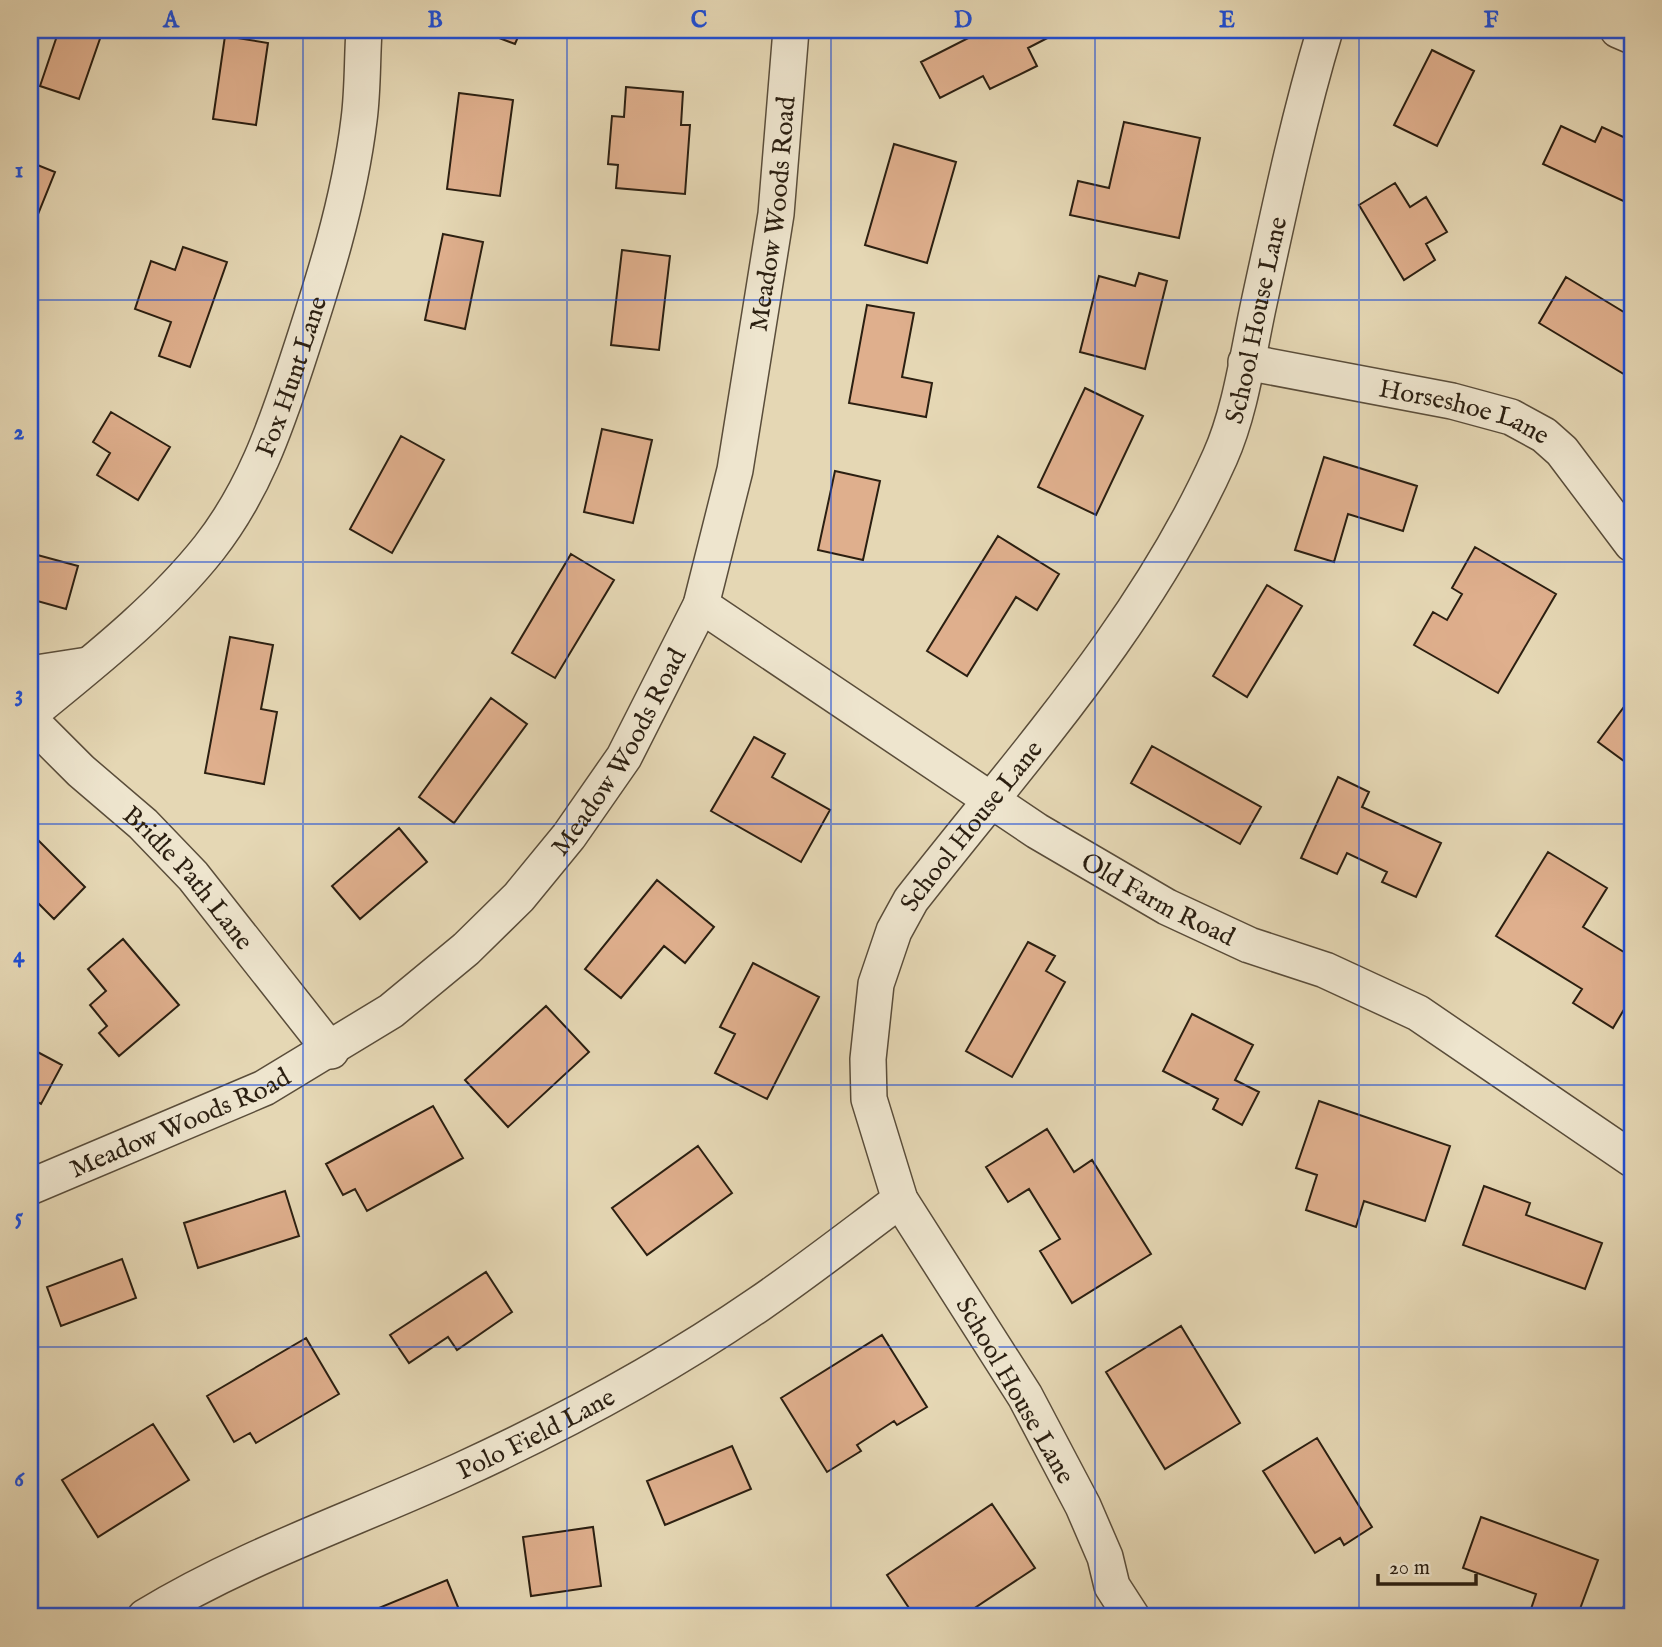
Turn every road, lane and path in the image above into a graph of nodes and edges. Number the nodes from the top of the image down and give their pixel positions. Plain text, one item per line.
1 (364, 30) edge
2 (791, 30) edge
3 (1325, 30) edge
4 (1618, 30) edge
5 (1632, 36) edge
6 (1246, 362) junction
7 (1632, 544) edge
8 (701, 605) junction
9 (91, 664) junction
10 (30, 674) edge
11 (30, 714) edge
12 (30, 720) edge
13 (991, 798) junction
14 (331, 1051) junction
15 (1632, 1159) edge
16 (30, 1187) edge
17 (900, 1200) junction
18 (145, 1617) edge
19 (1132, 1617) edge

1 - 9 street, Fox Hunt Lane
2 - 8 street, Meadow Woods Road
3 - 6 street, School House Lane
4 - 5 street
6 - 7 street, Horseshoe Lane
6 - 13 street, School House Lane
8 - 13 street, Old Farm Road
8 - 14 street, Meadow Woods Road
9 - 10 street
9 - 11 street, Fox Hunt Lane
12 - 14 street, Bridle Path Lane
13 - 15 street, Old Farm Road
13 - 17 street, School House Lane
14 - 16 street, Meadow Woods Road
17 - 18 street, Polo Field Lane
17 - 19 street, School House Lane

